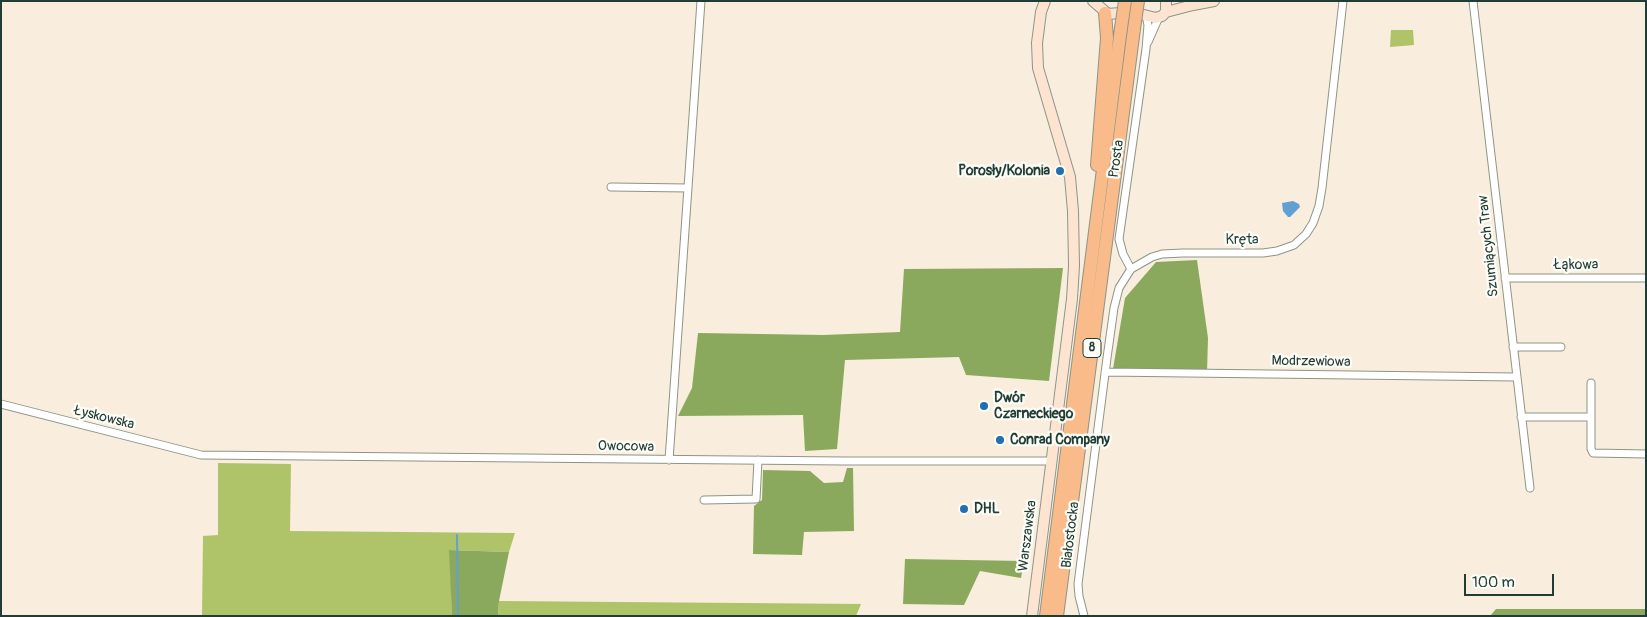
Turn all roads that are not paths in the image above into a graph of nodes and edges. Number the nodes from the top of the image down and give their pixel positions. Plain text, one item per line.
1 (701, 1) edge
2 (1045, 1) edge
3 (1053, 1) edge
4 (1125, 1) edge
5 (1138, 1) edge
6 (1214, 1) edge
7 (1343, 1) edge
8 (1473, 1) edge
9 (1099, 5) edge
10 (1165, 8) edge
11 (1146, 15) junction
12 (1040, 22) junction
13 (1128, 28) junction
14 (1146, 49) junction
15 (611, 187) dead end
16 (688, 188) junction
17 (1095, 234) junction
18 (1132, 270) junction
19 (1505, 278) junction
20 (1646, 278) edge
21 (1513, 347) junction
22 (1561, 347) dead end
23 (1105, 372) junction
24 (1516, 377) junction
25 (1591, 383) dead end
26 (1, 404) edge
27 (1521, 417) junction
28 (1590, 417) junction
29 (1646, 454) edge
30 (201, 455) joint
31 (1094, 456) joint
32 (669, 460) junction
33 (758, 460) junction
34 (1051, 461) junction
35 (1530, 488) dead end
36 (704, 500) dead end
37 (1032, 616) edge
38 (1046, 616) edge
39 (1057, 616) edge
40 (1084, 616) edge

1 - 16 street
2 - 12 street, Warszawska
3 - 12 street
4 - 13 highway, 8, bridge
5 - 13 highway, 8, bridge
6 - 10 street
7 - 18 street, Kręta
8 - 19 street, Szumiących Traw
9 - 11 street
9 - 17 highway
10 - 11 street
10 - 14 street, Prosta
11 - 14 street, Prosta
12 - 34 street, Warszawska
13 - 17 highway, 8
13 - 39 highway, 8
14 - 18 street, Prosta
15 - 16 street
16 - 32 street
17 - 38 highway, 8
18 - 23 street, Kręta
19 - 20 street, Łąkowa
19 - 21 street, Szumiących Traw
21 - 22 street
21 - 24 street, Szumiących Traw
23 - 24 street, Modrzewiowa
23 - 31 street, Kręta
24 - 27 street, Szumiących Traw
25 - 28 street
26 - 30 street, Łyskowska
27 - 28 street
27 - 35 street, Szumiących Traw
28 - 29 street
30 - 32 street, Owocowa
31 - 40 street, Białostocka
32 - 33 street, Owocowa
33 - 34 street, Owocowa
33 - 36 street
34 - 37 street, Warszawska

